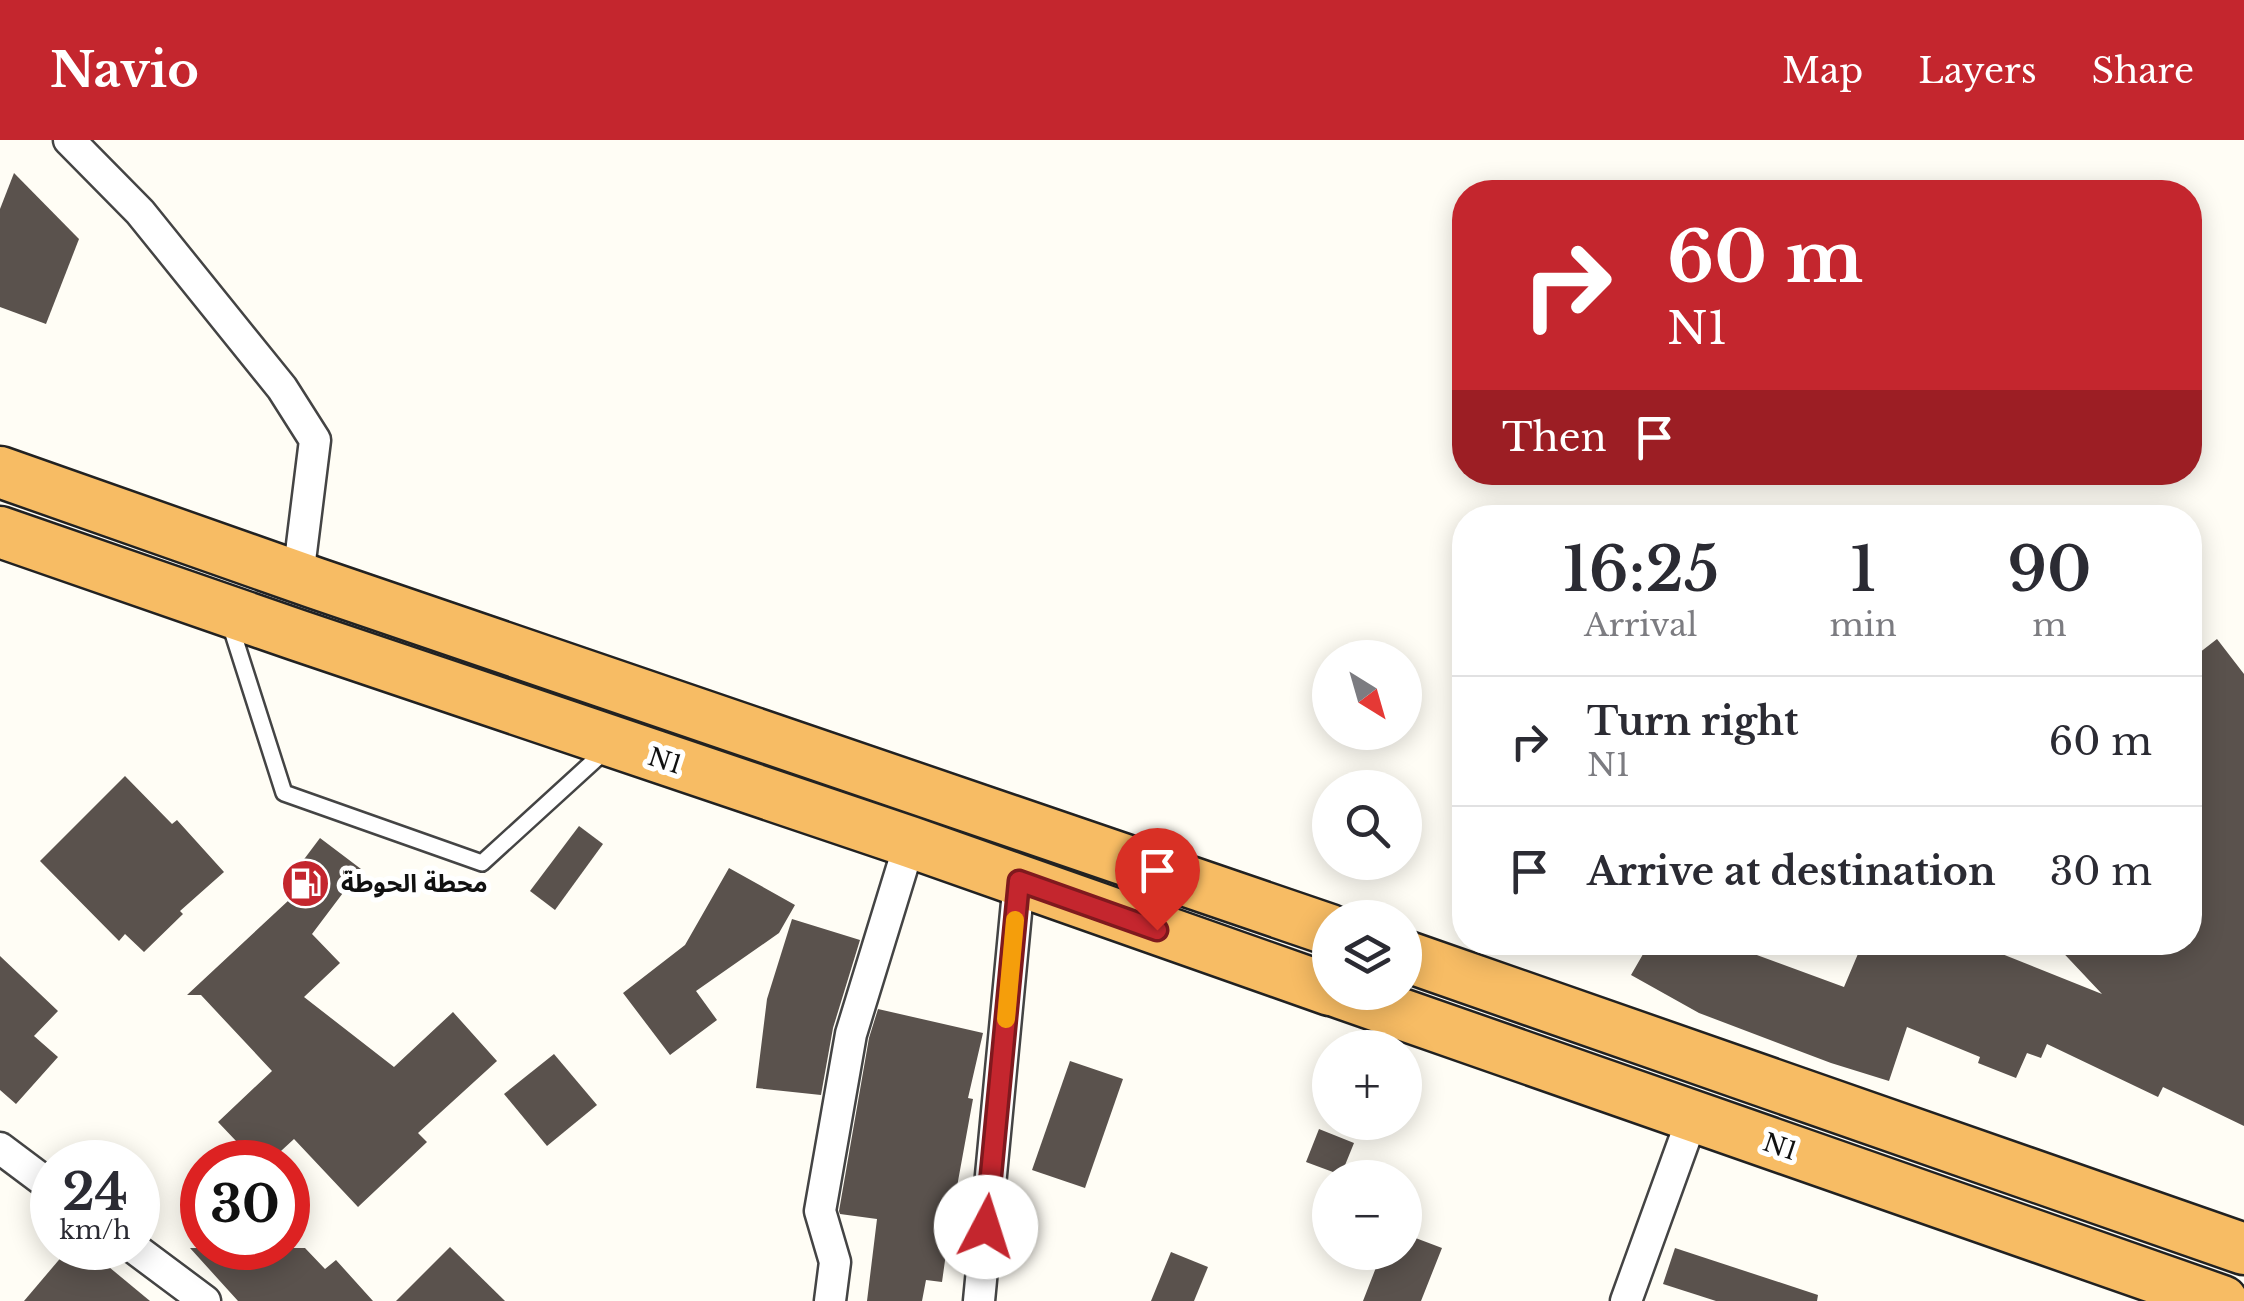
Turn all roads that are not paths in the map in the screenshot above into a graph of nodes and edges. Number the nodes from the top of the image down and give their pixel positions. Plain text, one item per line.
1 (69, 140) edge
2 (0, 472) edge
3 (0, 532) edge
4 (298, 577) junction
5 (225, 611) junction
6 (613, 743) junction
7 (910, 842) junction
8 (1019, 881) junction
9 (1312, 924) edge
10 (1422, 962) edge
11 (1312, 984) edge
12 (1390, 1010) edge
13 (1693, 1116) junction
14 (0, 1148) edge
15 (30, 1170) edge
16 (2244, 1250) edge
17 (160, 1267) edge
18 (205, 1301) edge
19 (830, 1301) edge
20 (979, 1301) edge
21 (1626, 1301) edge
22 (2222, 1301) edge

1 - 4 street
2 - 4 highway
3 - 5 highway, N1 / N1
4 - 9 highway
5 - 6 highway, N1 / N1
5 - 6 lane
6 - 7 highway, N1 / N1
7 - 8 highway, N1 / N1
7 - 19 street
8 - 11 highway, N1 / N1
8 - 20 street
10 - 16 highway
12 - 13 highway, N1 / N1
13 - 21 street
13 - 22 highway, N1 / N1
14 - 15 street
17 - 18 street

